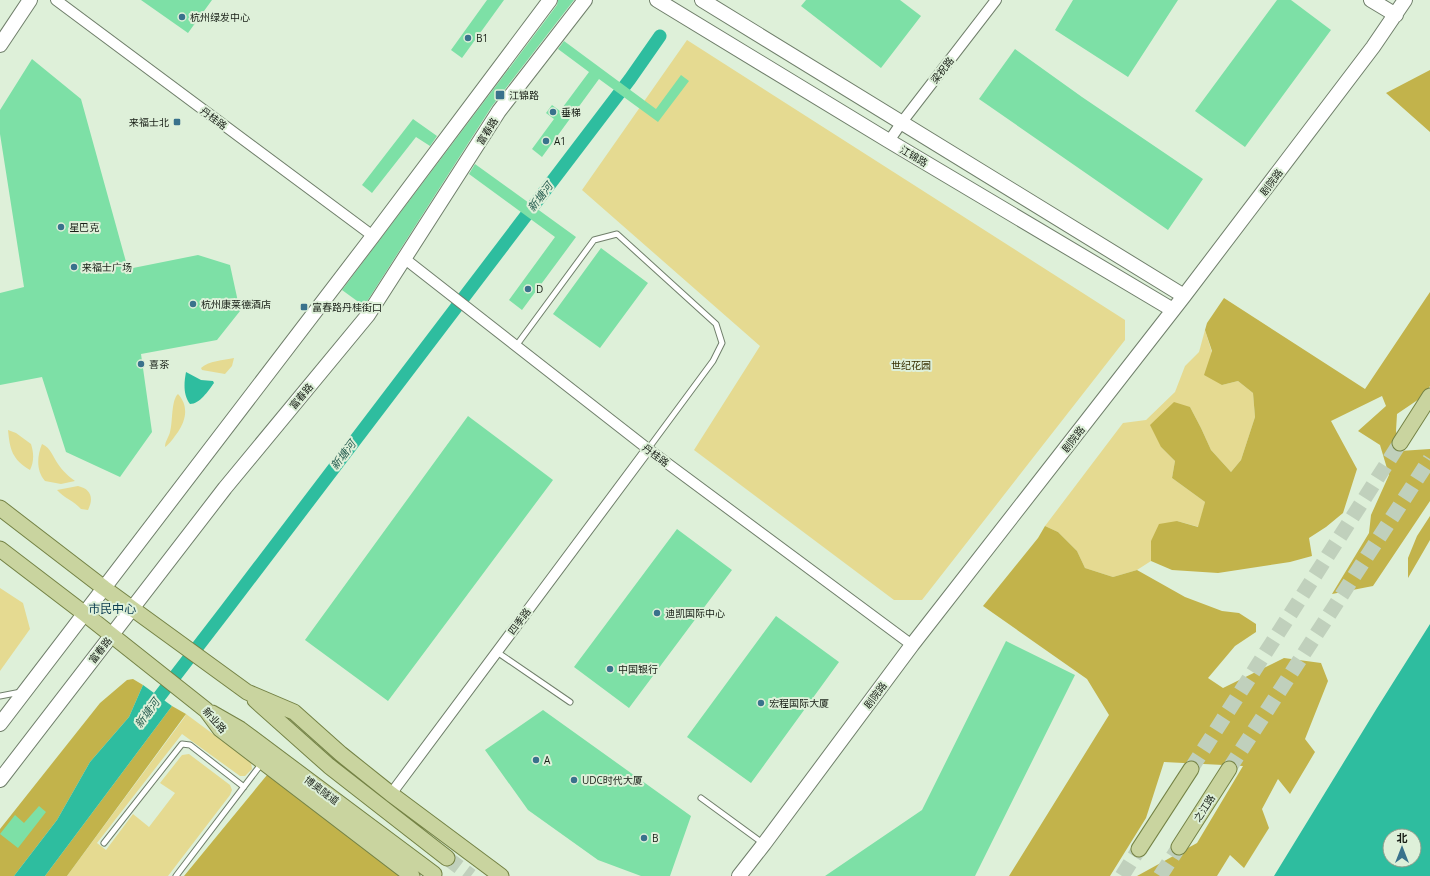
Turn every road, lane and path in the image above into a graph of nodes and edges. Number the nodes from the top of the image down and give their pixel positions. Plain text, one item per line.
1 (30, 0) edge
2 (56, 0) edge
3 (550, 0) edge
4 (585, 0) edge
5 (657, 0) edge
6 (702, 0) edge
7 (996, 0) edge
8 (1371, 0) edge
9 (1405, 0) edge
10 (1396, 15) junction
11 (0, 45) edge
12 (902, 122) junction
13 (889, 141) junction
14 (373, 236) junction
15 (405, 259) junction
16 (1184, 296) junction
17 (1173, 310) junction
18 (516, 346) junction
19 (1430, 396) edge
20 (1400, 443) tunnel mouth
21 (648, 449) junction
22 (0, 508) edge
23 (0, 549) edge
24 (104, 588) junction
25 (132, 608) junction
26 (85, 614) junction
27 (112, 635) junction
28 (912, 645) junction
29 (497, 652) junction
30 (26, 690) junction
31 (247, 692) junction
32 (0, 696) edge
33 (570, 702) dead end
34 (206, 710) junction
35 (0, 724) edge
36 (263, 762) junction
37 (1191, 768) tunnel mouth
38 (1229, 769) tunnel mouth
39 (0, 780) edge
40 (244, 787) junction
41 (391, 794) junction
42 (702, 798) dead end
43 (104, 842) dead end
44 (764, 844) junction
45 (1179, 847) tunnel mouth
46 (1139, 849) tunnel mouth
47 (447, 858) tunnel mouth
48 (434, 874) dead end
49 (176, 876) edge
50 (412, 876) edge
51 (501, 876) edge
52 (739, 876) edge

1 - 11 street
2 - 14 street, 丹桂路
3 - 14 street
4 - 15 street, 富春路
5 - 13 street, 江锦路
6 - 12 street
7 - 12 street, 梁祝路
8 - 10 street
9 - 10 street, 剧院路
10 - 16 street, 剧院路
12 - 13 street, 梁祝路
12 - 16 street
13 - 17 street, 江锦路
14 - 24 street
15 - 18 street, 丹桂路
15 - 25 street, 富春路
16 - 17 street, 剧院路
17 - 28 street, 剧院路
18 - 21 street, 丹桂路
18 - 21 lane
19 - 20 main road
21 - 28 street, 丹桂路
21 - 29 street, 四季路
22 - 24 main road
23 - 26 main road, 新业路
24 - 25 main road
24 - 26 street
25 - 27 street, 富春路
25 - 31 main road
26 - 27 main road, 新业路
26 - 30 street
27 - 34 main road, 新业路
27 - 39 street, 富春路
28 - 44 street, 剧院路
29 - 33 lane
29 - 41 street, 四季路
30 - 32 lane
30 - 35 street
31 - 41 main road
31 - 47 main road
34 - 36 main road, 新业路
34 - 48 main road, 博奥隧道
36 - 40 lane
36 - 50 main road, 新业路
37 - 46 main road
38 - 45 main road, 之江路
40 - 43 lane
40 - 49 lane
41 - 51 main road
42 - 44 lane
44 - 52 street, 剧院路

